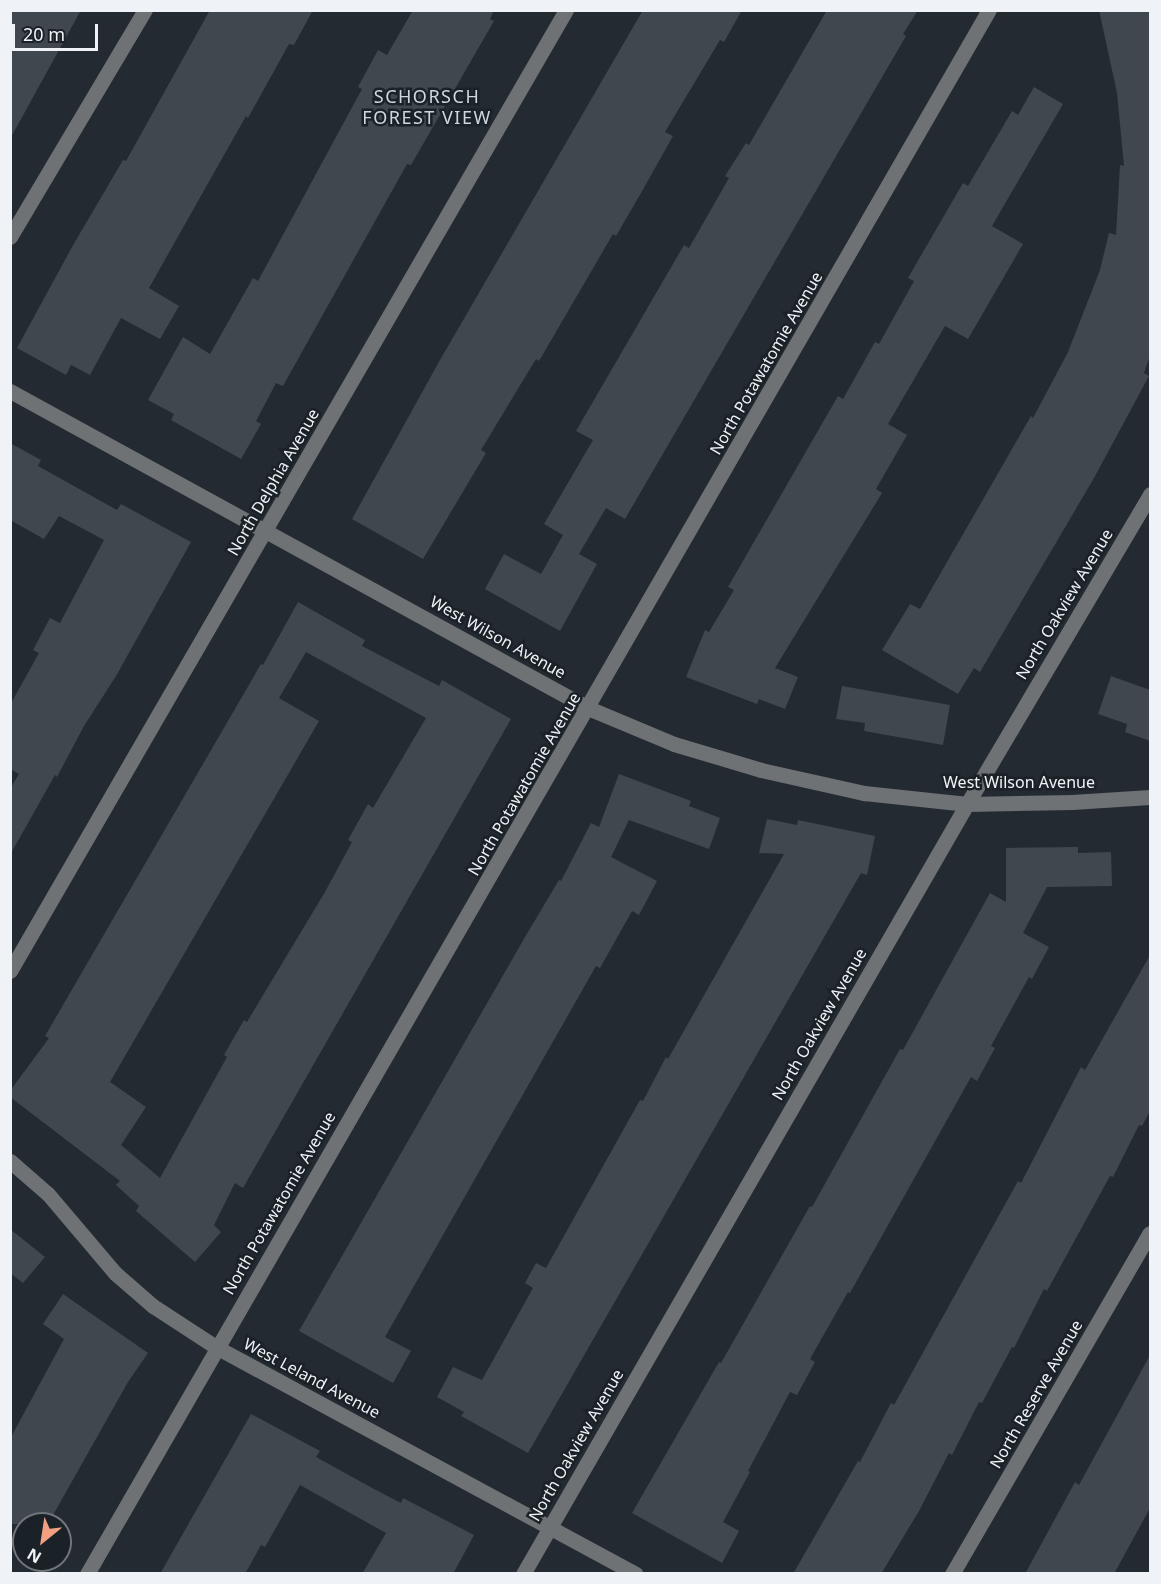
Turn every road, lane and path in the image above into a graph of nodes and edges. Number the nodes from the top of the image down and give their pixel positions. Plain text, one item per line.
1 (145, 10) edge
2 (566, 10) edge
3 (989, 10) edge
4 (10, 237) edge
5 (10, 391) edge
6 (1150, 494) edge
7 (266, 529) junction
8 (588, 708) junction
9 (1150, 797) edge
10 (967, 804) junction
11 (10, 970) edge
12 (10, 1161) edge
13 (1150, 1233) edge
14 (216, 1347) junction
15 (550, 1527) junction
16 (87, 1574) edge
17 (523, 1574) edge
18 (636, 1574) edge
19 (952, 1574) edge

1 - 4 street
2 - 7 street, North Delphia Avenue
3 - 8 street, North Potawatomie Avenue
5 - 7 street, West Wilson Avenue
6 - 10 street, North Oakview Avenue
7 - 8 street, West Wilson Avenue
7 - 11 street, North Delphia Avenue
8 - 10 street, West Wilson Avenue
8 - 14 street, North Potawatomie Avenue
9 - 10 street, West Wilson Avenue
10 - 15 street, North Oakview Avenue
12 - 14 street, West Leland Avenue
13 - 19 street, North Reserve Avenue
14 - 15 street, West Leland Avenue
14 - 16 street, North Potawatomie Avenue
15 - 17 street, North Oakview Avenue
15 - 18 street, West Leland Avenue

